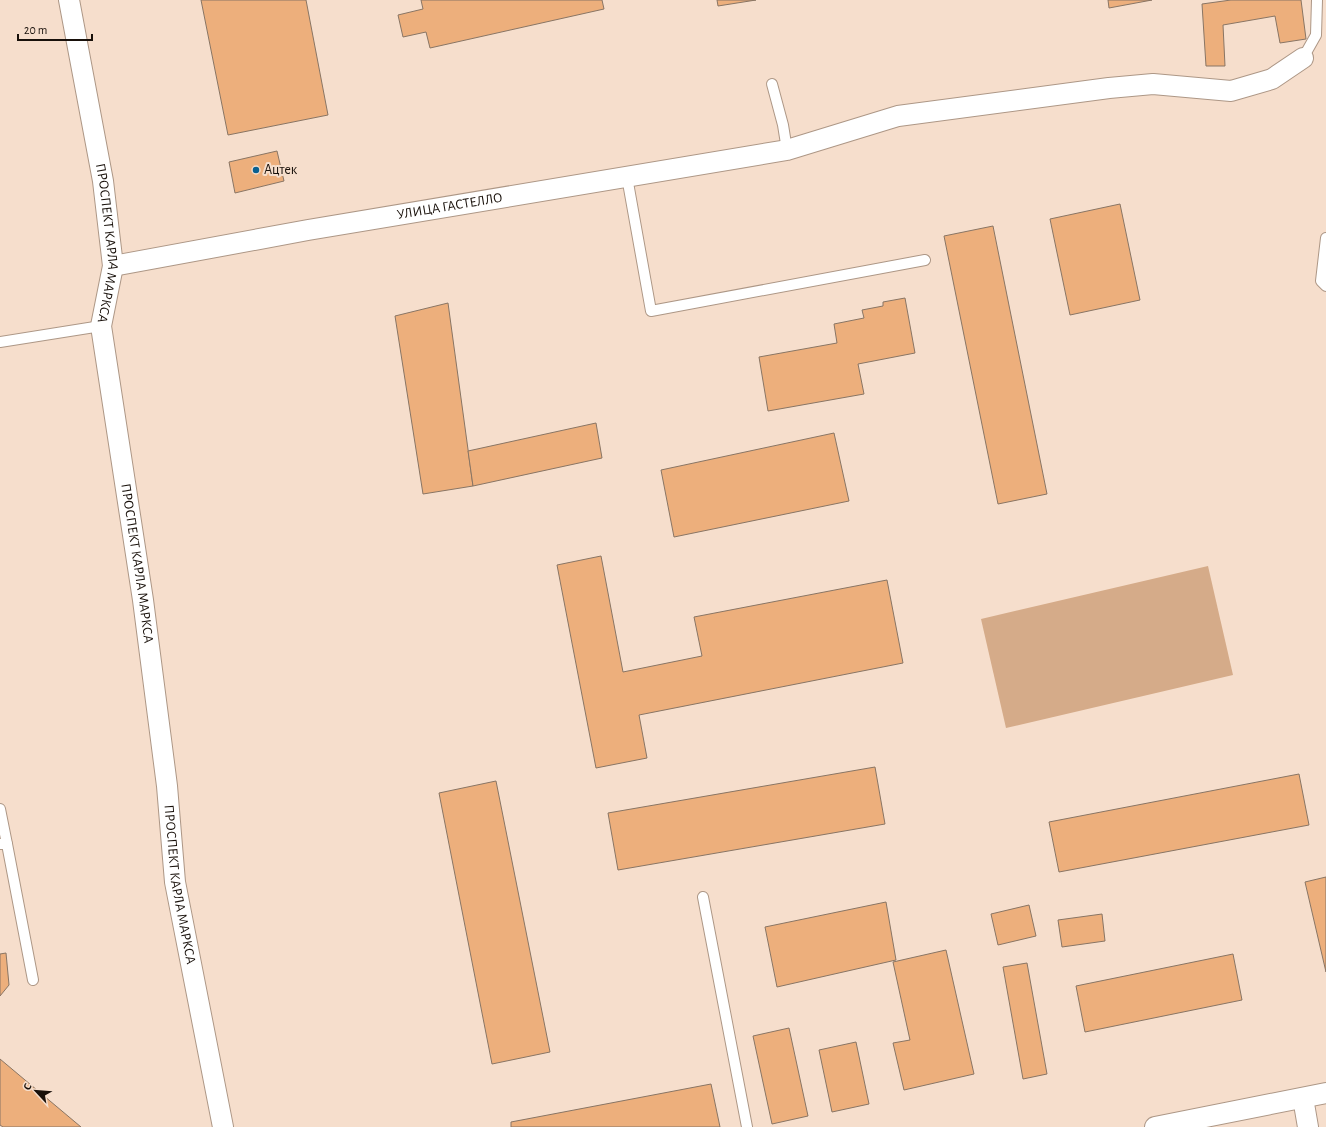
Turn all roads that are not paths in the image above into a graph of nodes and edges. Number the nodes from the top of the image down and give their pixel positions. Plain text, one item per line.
1 (69, 0) edge
2 (1317, 0) edge
3 (1303, 58) joint
4 (772, 84) dead end
5 (787, 150) junction
6 (627, 177) junction
7 (1326, 238) edge
8 (925, 260) dead end
9 (114, 266) junction
10 (1326, 286) edge
11 (100, 326) junction
12 (0, 342) edge
13 (0, 809) edge
14 (3, 844) edge
15 (703, 897) dead end
16 (32, 980) dead end
17 (1326, 1093) edge
18 (1303, 1098) junction
19 (223, 1127) edge
20 (747, 1127) edge
21 (1155, 1127) edge
22 (1308, 1127) edge

1 - 9 street, ПРОСПЕКТ КАРЛА МАРКСА
2 - 3 lane
3 - 5 street, УЛИЦА ГАСТЕЛЛО
4 - 5 lane
5 - 6 street, УЛИЦА ГАСТЕЛЛО
6 - 8 lane
6 - 9 street, УЛИЦА ГАСТЕЛЛО
7 - 10 lane
9 - 11 street, ПРОСПЕКТ КАРЛА МАРКСА
11 - 12 lane
11 - 19 street, ПРОСПЕКТ КАРЛА МАРКСА
13 - 14 lane
14 - 16 lane
15 - 20 lane
17 - 18 street
18 - 21 street
18 - 22 street

